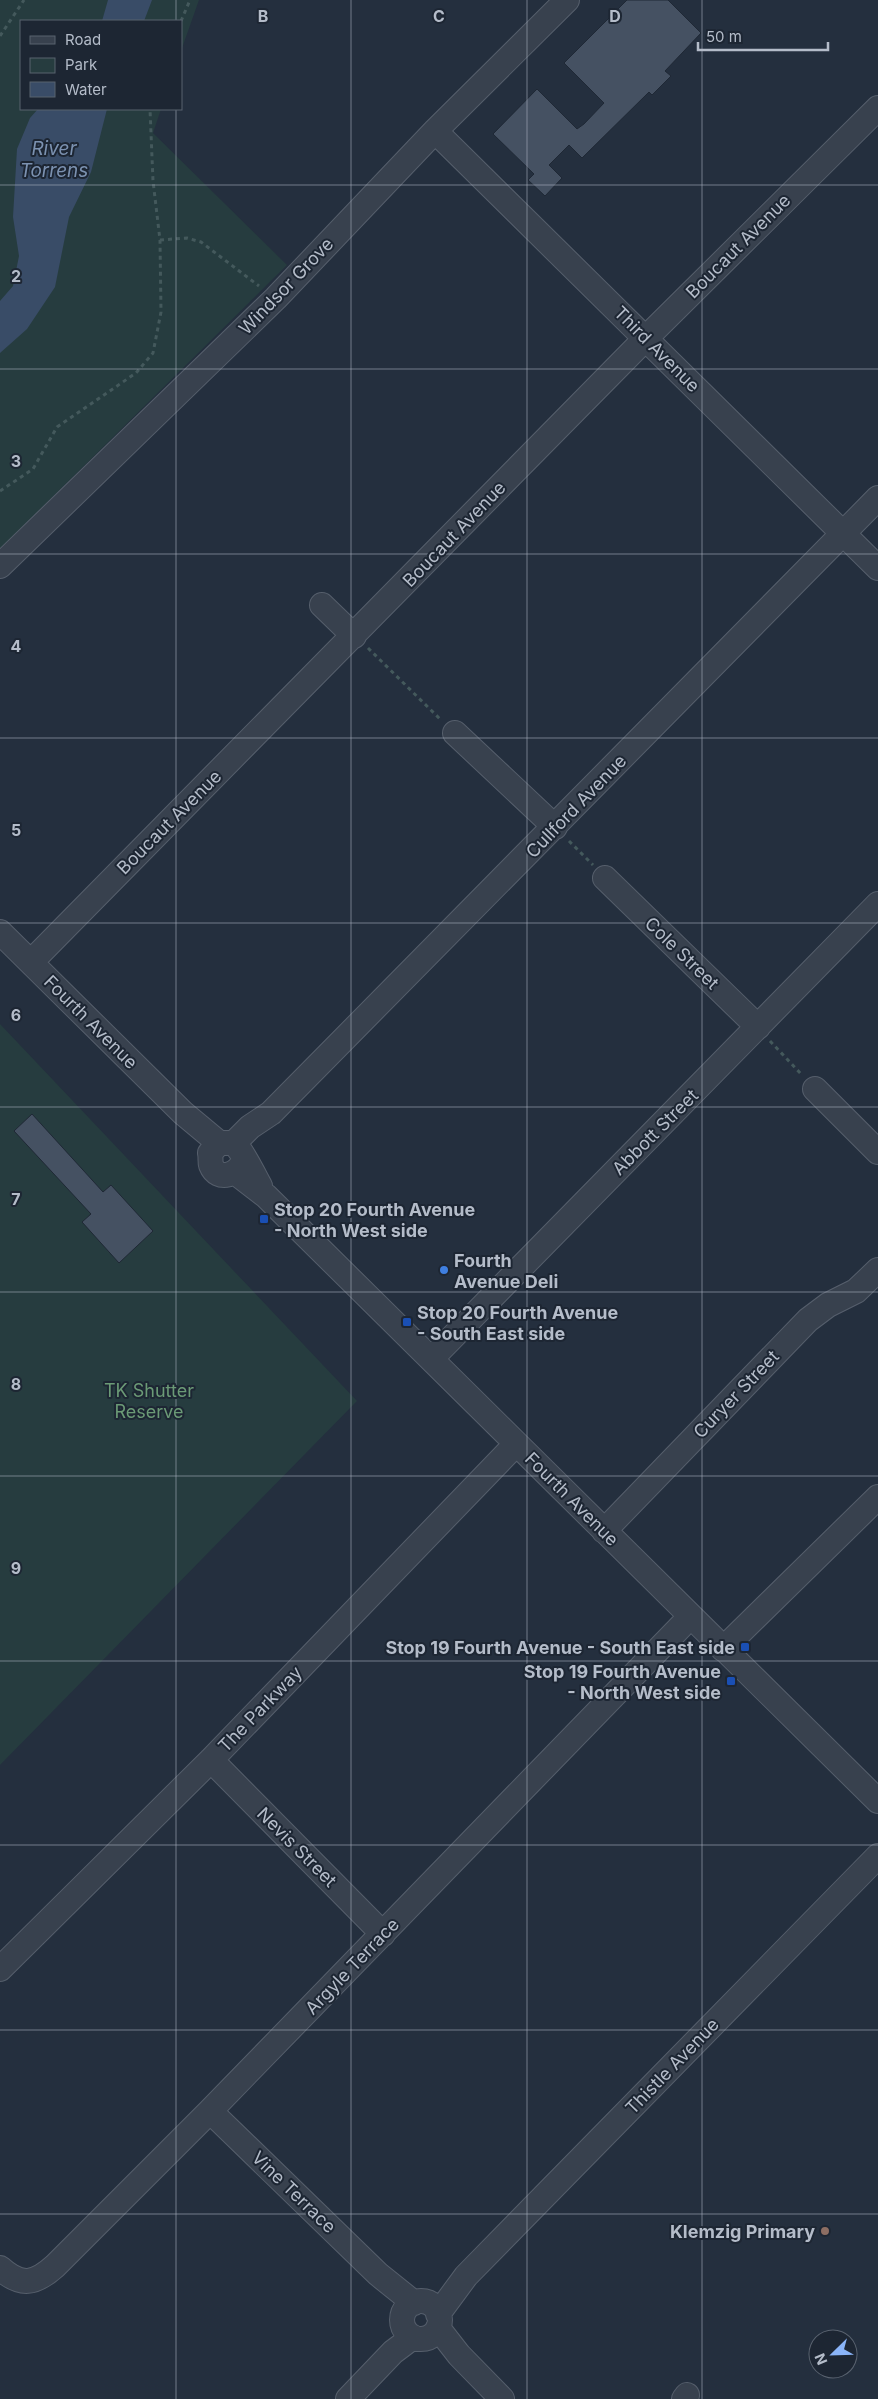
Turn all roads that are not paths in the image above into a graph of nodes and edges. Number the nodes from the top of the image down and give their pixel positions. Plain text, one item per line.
1 (567, 0) edge
2 (878, 108) edge
3 (435, 131) junction
4 (646, 338) junction
5 (878, 498) edge
6 (843, 533) junction
7 (0, 566) edge
8 (878, 568) edge
9 (322, 605) dead end
10 (354, 636) junction
11 (455, 733) road end
12 (555, 827) junction
13 (605, 878) road end
14 (878, 904) edge
15 (0, 932) edge
16 (30, 962) junction
17 (758, 1027) junction
18 (815, 1089) road end
19 (878, 1152) edge
20 (231, 1154) junction
21 (878, 1270) edge
22 (432, 1358) junction
23 (516, 1444) junction
24 (878, 1497) edge
25 (604, 1531) junction
26 (690, 1617) junction
27 (723, 1649) junction
28 (211, 1760) junction
29 (878, 1801) edge
30 (878, 1856) edge
31 (383, 1934) junction
32 (0, 1969) edge
33 (210, 2111) junction
34 (0, 2268) edge
35 (421, 2320) junction
36 (348, 2399) edge
37 (502, 2399) edge

1 - 3 street, Windsor Grove
2 - 4 street, Boucaut Avenue
3 - 4 street, Third Avenue
3 - 7 street, Windsor Grove
4 - 6 street, Third Avenue
4 - 10 street, Boucaut Avenue
5 - 6 street, Cullford Avenue
6 - 8 street, Third Avenue
6 - 12 street, Cullford Avenue
9 - 10 street
10 - 16 street, Boucaut Avenue
11 - 12 street
12 - 20 street, Cullford Avenue
13 - 17 street, Cole Street
14 - 17 street, Abbott Street
15 - 16 street, Fourth Avenue
16 - 20 street, Fourth Avenue
17 - 22 street, Abbott Street
18 - 19 street
20 - 22 street, Fourth Avenue
21 - 25 street, Curyer Street
22 - 23 street, Fourth Avenue
23 - 25 street, Fourth Avenue
23 - 28 street, The Parkway
24 - 27 street
25 - 26 street, Fourth Avenue
26 - 27 street, Fourth Avenue
26 - 31 street, Argyle Terrace
27 - 29 street, Fourth Avenue
28 - 31 street, Nevis Street
28 - 32 street, The Parkway
30 - 35 street, Thistle Avenue
31 - 33 street, Argyle Terrace
33 - 34 street, Argyle Terrace
33 - 35 street, Vine Terrace
35 - 36 street, Thistle Avenue
35 - 37 street, Vine Terrace

